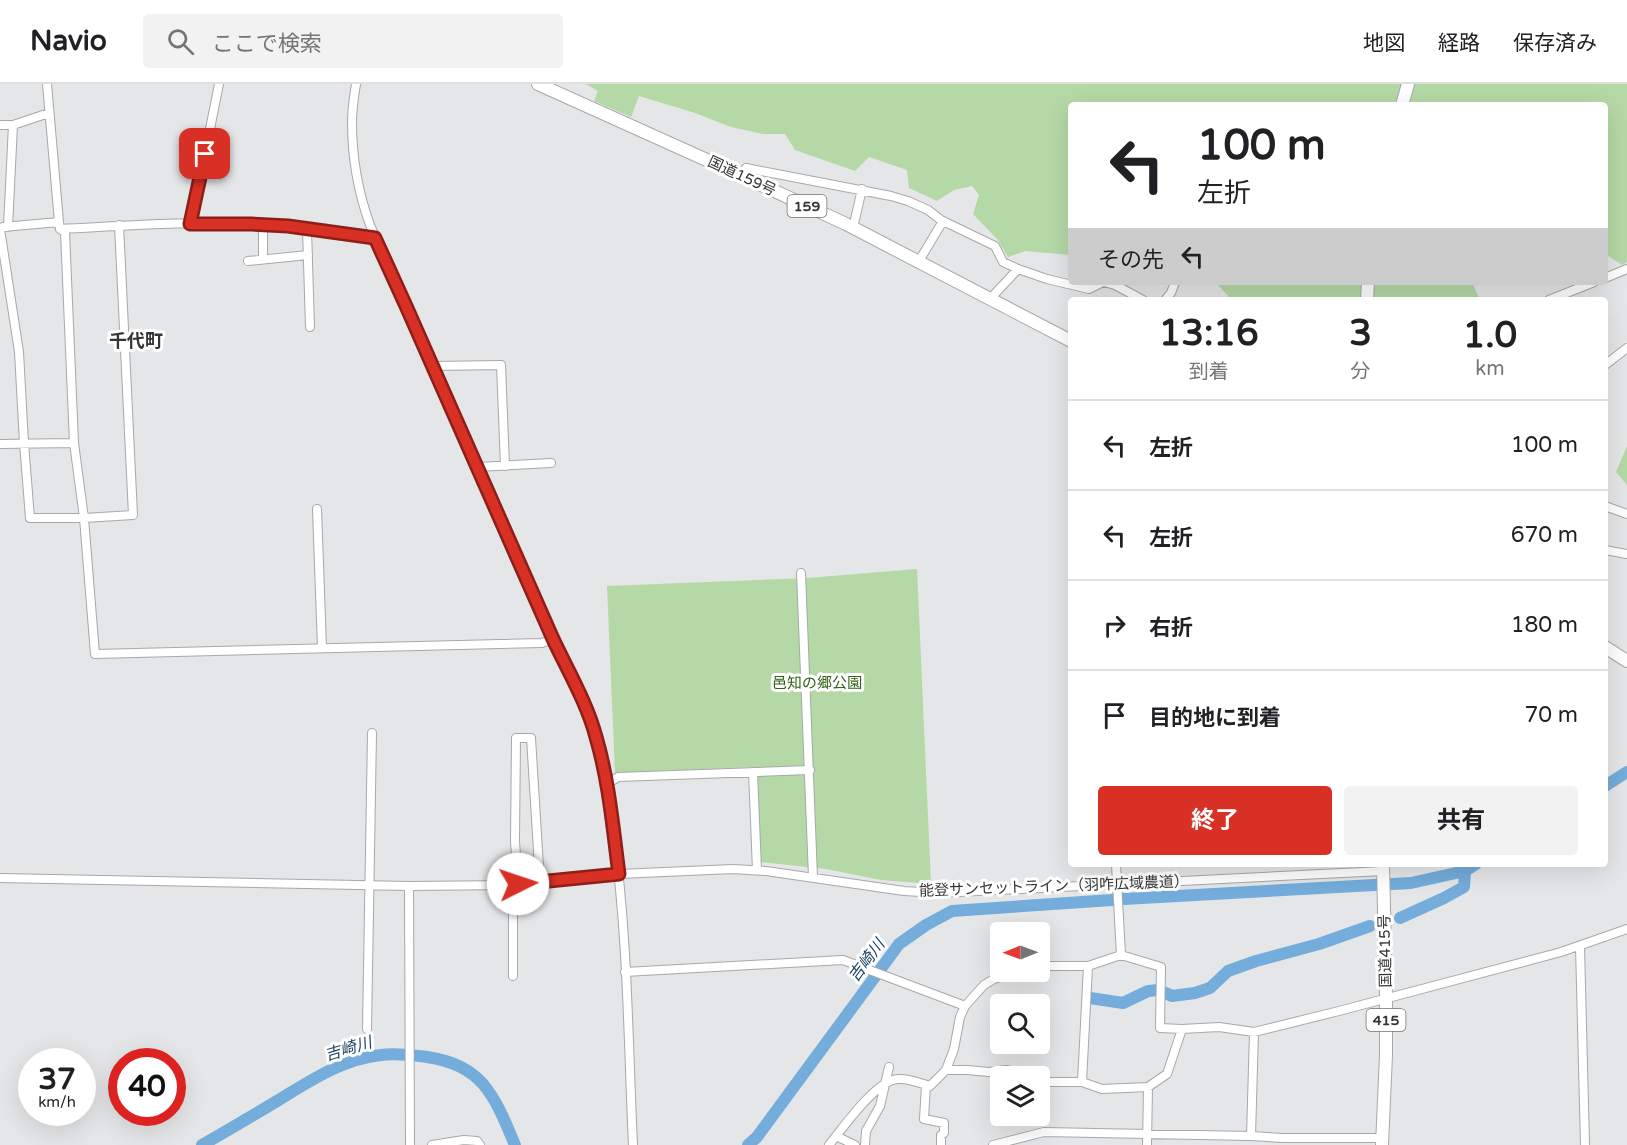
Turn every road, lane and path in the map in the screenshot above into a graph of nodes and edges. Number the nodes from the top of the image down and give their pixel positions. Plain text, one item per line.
1 (47, 84) edge
2 (219, 84) edge
3 (356, 84) edge
4 (537, 84) edge
5 (1408, 84) edge
6 (1403, 102) edge
7 (49, 113) junction
8 (0, 125) edge
9 (13, 125) junction
10 (740, 175) junction
11 (862, 189) junction
12 (943, 221) junction
13 (190, 224) junction
14 (60, 225) junction
15 (119, 225) junction
16 (263, 225) junction
17 (3, 228) edge
18 (854, 228) junction
19 (307, 229) junction
20 (375, 238) junction
21 (308, 255) junction
22 (263, 259) junction
23 (248, 261) dead end
24 (918, 261) junction
25 (1018, 269) junction
26 (1627, 269) edge
27 (1608, 277) edge
28 (1068, 285) edge
29 (1070, 285) edge
30 (1098, 285) edge
31 (1115, 285) edge
32 (1586, 285) edge
33 (1137, 297) edge
34 (1556, 297) edge
35 (990, 299) junction
36 (310, 327) dead end
37 (1068, 339) edge
38 (1627, 348) edge
39 (1608, 362) edge
40 (433, 366) junction
41 (24, 443) junction
42 (74, 443) junction
43 (0, 444) edge
44 (552, 463) dead end
45 (504, 466) junction
46 (477, 467) junction
47 (1608, 507) edge
48 (317, 509) dead end
49 (1627, 514) edge
50 (84, 518) junction
51 (1608, 551) edge
52 (1627, 554) edge
53 (801, 573) dead end
54 (553, 639) junction
55 (322, 648) junction
56 (1608, 649) edge
57 (1627, 662) edge
58 (372, 733) dead end
59 (810, 770) junction
60 (753, 772) junction
61 (606, 785) junction
62 (1116, 867) edge
63 (758, 870) junction
64 (1383, 871) edge
65 (619, 874) junction
66 (813, 877) junction
67 (0, 878) edge
68 (540, 883) junction
69 (1117, 884) junction
70 (370, 885) junction
71 (515, 885) junction
72 (409, 886) junction
73 (1627, 929) edge
74 (1580, 946) junction
75 (1121, 955) junction
76 (1050, 966) edge
77 (1088, 966) junction
78 (626, 972) junction
79 (513, 976) dead end
80 (990, 981) edge
81 (1386, 998) junction
82 (965, 1006) junction
83 (367, 1029) dead end
84 (1182, 1029) junction
85 (1254, 1032) junction
86 (889, 1067) dead end
87 (946, 1070) junction
88 (990, 1072) edge
89 (1050, 1082) edge
90 (1082, 1082) junction
91 (886, 1084) junction
92 (926, 1085) junction
93 (1148, 1087) junction
94 (1147, 1134) junction
95 (836, 1136) junction
96 (1251, 1136) junction
97 (1382, 1142) edge
98 (410, 1145) edge
99 (432, 1145) edge
100 (480, 1145) edge
101 (633, 1145) edge
102 (829, 1145) edge
103 (855, 1145) edge
104 (865, 1145) edge
105 (941, 1145) edge
106 (993, 1145) edge
107 (1147, 1145) edge
108 (1585, 1145) edge

1 - 7 street
2 - 13 street
3 - 20 street
4 - 10 highway, 国道159号 / 159
5 - 6 highway
7 - 9 street
7 - 14 street
8 - 9 street
9 - 17 street
10 - 11 street
10 - 18 highway, 国道159号 / 159
11 - 12 street
11 - 18 street
12 - 24 street
12 - 25 street
13 - 15 street
13 - 16 street
14 - 15 street
14 - 17 street
14 - 42 street
15 - 50 street
16 - 19 street
16 - 22 street
17 - 41 street
18 - 24 highway, 国道159号 / 159
19 - 20 street
19 - 21 street
20 - 40 street
21 - 22 street
21 - 36 street
22 - 23 street
24 - 35 highway, 国道159号 / 159
25 - 28 street
25 - 35 street
26 - 27 street
29 - 30 street
31 - 33 street
32 - 34 street
35 - 37 highway, 国道159号 / 159
38 - 39 street
40 - 45 street
40 - 46 street
41 - 42 street
41 - 43 street
41 - 50 street
42 - 50 street
44 - 45 street
45 - 46 street
46 - 54 street
47 - 49 street
48 - 55 street
50 - 55 street
51 - 52 street
53 - 59 street
54 - 55 street
54 - 61 street
56 - 57 highway
58 - 70 street
59 - 60 street
59 - 66 street
60 - 61 street
60 - 63 street
61 - 65 street
62 - 69 street
63 - 65 street, 能登サンセットライン（羽咋広域農道）
63 - 66 street, 能登サンセットライン（羽咋広域農道）
64 - 69 street, 能登サンセットライン（羽咋広域農道）
64 - 81 highway, 国道415号 / 415
65 - 68 street, 能登サンセットライン（羽咋広域農道）
65 - 78 street
66 - 69 street, 能登サンセットライン（羽咋広域農道）
67 - 70 street, 能登サンセットライン（羽咋広域農道）
68 - 71 street, 能登サンセットライン（羽咋広域農道）
68 - 71 street
69 - 75 street
70 - 72 street, 能登サンセットライン（羽咋広域農道）
70 - 83 street
71 - 72 street, 能登サンセットライン（羽咋広域農道）
71 - 79 street
72 - 98 street
73 - 74 street
74 - 81 street
74 - 108 street
75 - 77 street
75 - 84 street
76 - 77 street
77 - 90 street
78 - 82 street
78 - 101 street
80 - 82 street
81 - 85 street
81 - 97 highway, 国道415号 / 415
82 - 87 street
84 - 85 street
84 - 93 street
85 - 96 street
86 - 91 street
87 - 88 street
87 - 92 street
89 - 90 street
90 - 93 street
91 - 92 street
91 - 95 street
91 - 104 street
92 - 105 street
93 - 94 street
94 - 96 street
94 - 106 street
94 - 107 street
95 - 102 street
95 - 103 street
96 - 97 street
99 - 100 street

